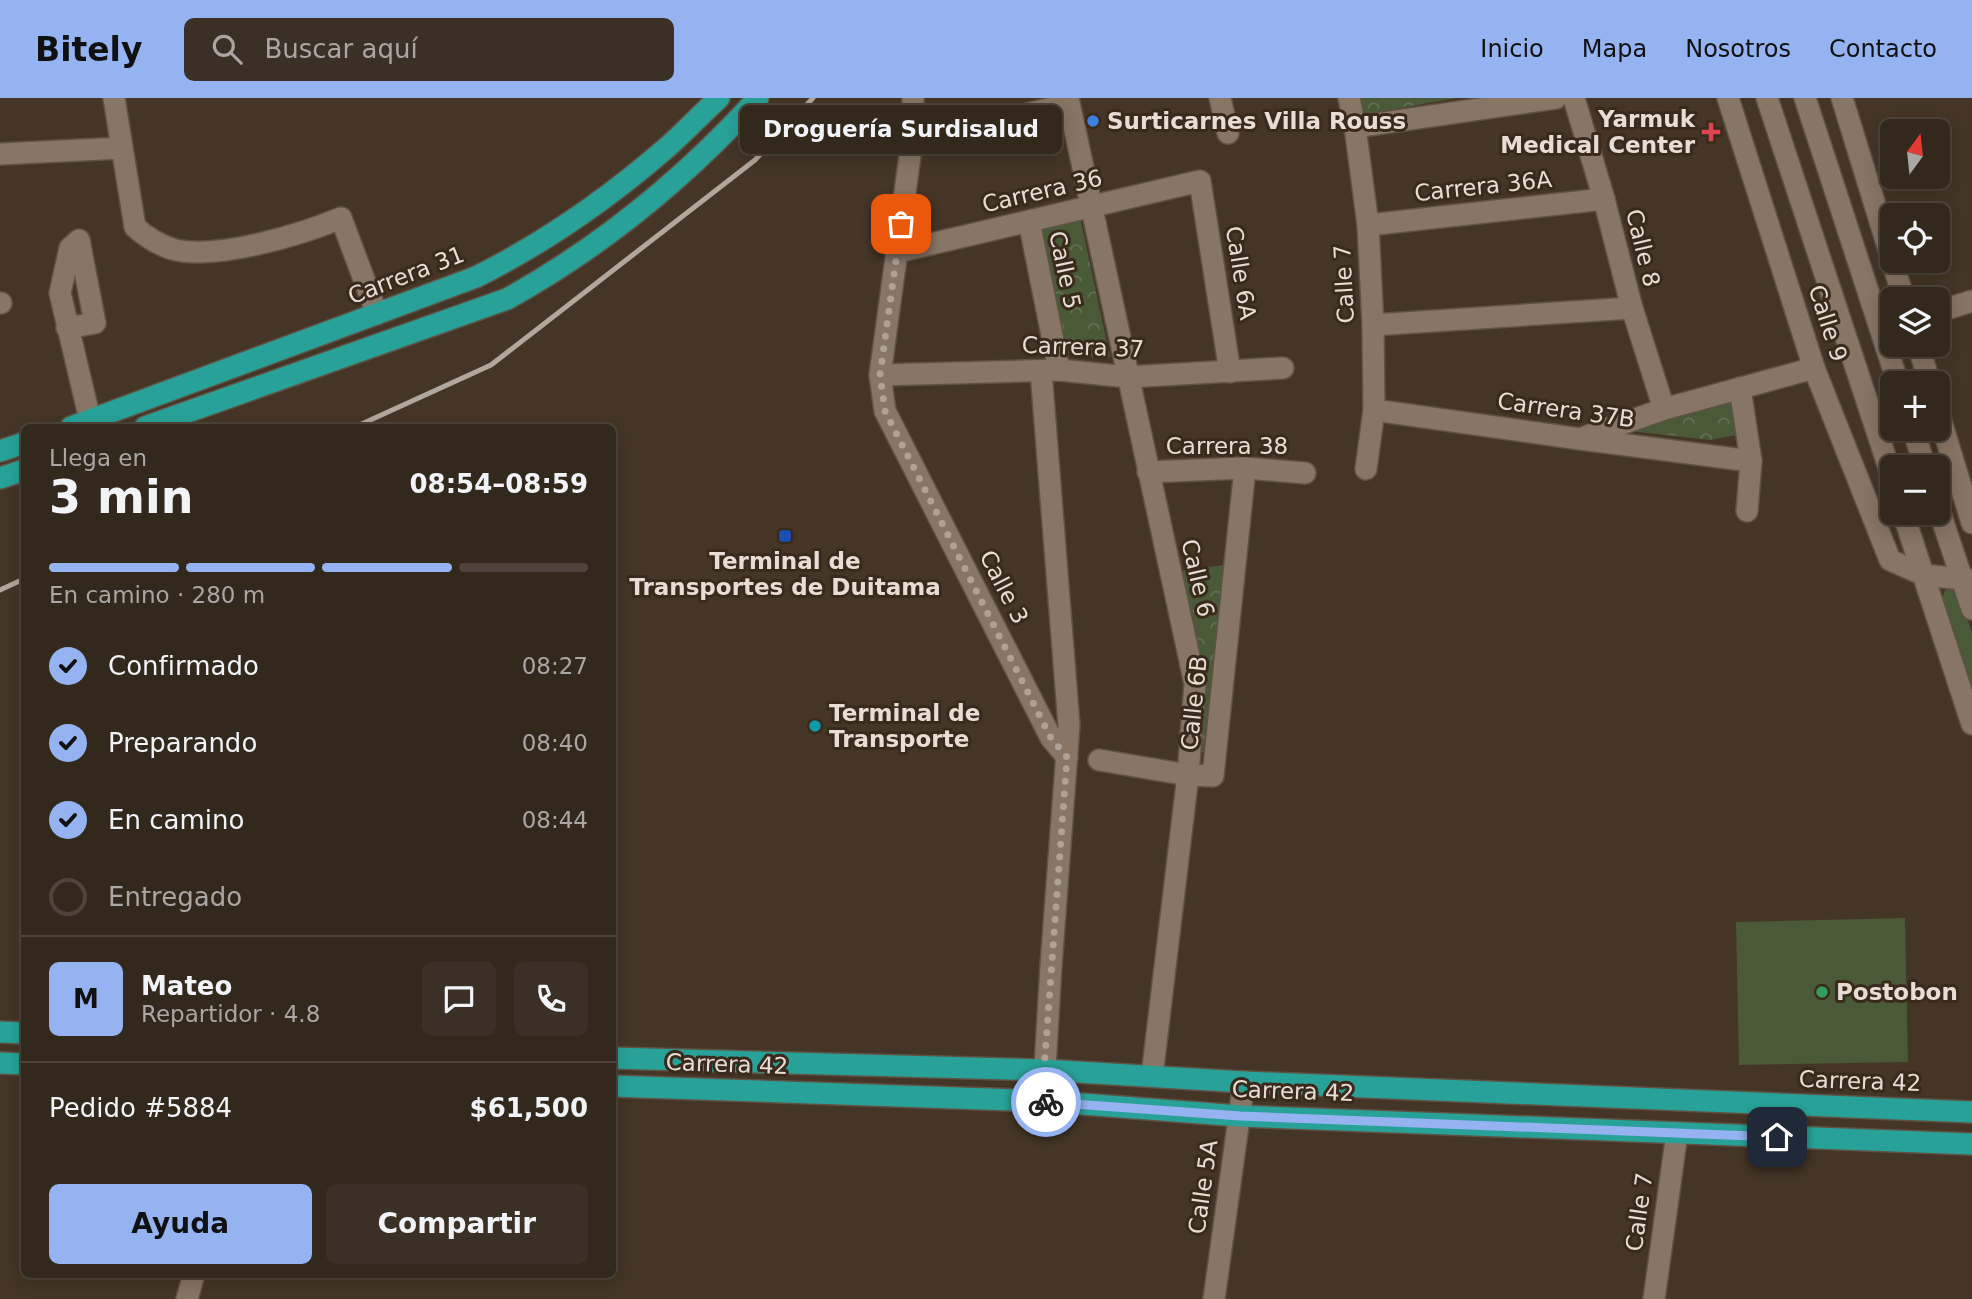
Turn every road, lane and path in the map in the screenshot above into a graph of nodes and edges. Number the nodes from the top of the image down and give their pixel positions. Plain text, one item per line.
1 (114, 98) edge
2 (719, 98) edge
3 (758, 98) edge
4 (913, 98) edge
5 (1220, 98) edge
6 (1349, 98) edge
7 (1556, 98) edge
8 (1574, 98) edge
9 (1728, 98) edge
10 (1768, 98) edge
11 (1805, 98) edge
12 (1842, 98) edge
13 (1069, 101) edge
14 (1355, 127) junction
15 (1227, 133) dead end
16 (912, 141) junction
17 (122, 148) junction
18 (0, 154) edge
19 (1200, 181) joint
20 (1604, 200) junction
21 (1091, 207) junction
22 (1028, 221) junction
23 (1880, 221) edge
24 (1368, 225) junction
25 (897, 252) junction
26 (1972, 301) edge
27 (1632, 308) junction
28 (1950, 308) edge
29 (1880, 312) edge
30 (377, 314) junction
31 (1373, 325) junction
32 (67, 328) junction
33 (1283, 368) dead end
34 (1814, 368) junction
35 (1050, 370) junction
36 (1230, 372) junction
37 (880, 375) junction
38 (1128, 377) junction
39 (1740, 388) junction
40 (1664, 409) junction
41 (1374, 410) junction
42 (80, 424) edge
43 (153, 424) edge
44 (1580, 439) junction
45 (1947, 441) edge
46 (21, 444) edge
47 (0, 451) edge
48 (1885, 455) edge
49 (1751, 461) junction
50 (1245, 468) junction
51 (1366, 469) dead end
52 (21, 471) edge
53 (1148, 472) junction
54 (1306, 473) dead end
55 (0, 478) edge
56 (1747, 511) dead end
57 (1972, 523) edge
58 (1907, 525) edge
59 (1945, 525) edge
60 (1924, 575) junction
61 (1967, 579) edge
62 (1972, 609) edge
63 (1972, 724) edge
64 (1067, 757) junction
65 (1099, 760) dead end
66 (1188, 775) junction
67 (0, 1032) edge
68 (21, 1033) edge
69 (616, 1058) edge
70 (0, 1063) edge
71 (21, 1064) edge
72 (1044, 1070) junction
73 (1152, 1076) junction
74 (1244, 1082) junction
75 (616, 1086) edge
76 (1043, 1101) junction
77 (1972, 1112) edge
78 (1240, 1116) junction
79 (1677, 1133) junction
80 (1972, 1144) edge
81 (193, 1278) edge
82 (187, 1299) edge
83 (1214, 1299) edge
84 (1654, 1299) edge

1 - 17 street
2 - 30 highway, Carrera 31
3 - 43 highway
4 - 16 street, Calle 3
5 - 15 street
6 - 14 street, Calle 7
7 - 14 street
8 - 20 street, Calle 8
9 - 34 street, Calle 9
10 - 48 street
11 - 29 street
12 - 23 street
13 - 16 street
13 - 21 street, Calle 6
14 - 24 street, Calle 7
16 - 25 street, Calle 3
17 - 18 street
17 - 30 street
19 - 21 street, Carrera 36
19 - 36 street, Calle 6A
20 - 24 street, Carrera 36A
20 - 27 street, Calle 8
21 - 22 street, Carrera 36
21 - 38 street, Calle 6
22 - 25 street, Carrera 36
22 - 35 street, Calle 5
24 - 31 street, Calle 7
25 - 37 street, Calle 3
26 - 28 street
27 - 31 street
27 - 40 street, Calle 8
30 - 42 highway, Carrera 31
31 - 41 street, Calle 7
32 - 32 street
32 - 42 street
33 - 36 street, Carrera 37
34 - 39 street
34 - 60 street, Calle 9
35 - 37 street, Carrera 37
35 - 38 street, Carrera 37
35 - 64 street, Calle 5
36 - 38 street, Carrera 37
37 - 64 street, Calle 3
38 - 53 street, Calle 6
39 - 40 street
39 - 49 street
40 - 44 street
41 - 44 street, Carrera 37B
41 - 51 street, Calle 7
44 - 49 street, Carrera 37B
45 - 57 street
46 - 47 highway
49 - 56 street
50 - 53 street, Carrera 38
50 - 54 street, Carrera 38
50 - 66 street, Calle 6B
52 - 55 highway
53 - 66 street, Calle 6
58 - 60 street
59 - 61 street
60 - 61 street
60 - 63 street
61 - 62 street
64 - 72 street
65 - 66 street
66 - 73 street, Calle 6
67 - 68 highway
69 - 72 highway, Carrera 42
70 - 71 highway
72 - 73 highway, Carrera 42
72 - 76 street
73 - 74 highway, Carrera 42
74 - 77 highway, Carrera 42
74 - 78 street, Calle 5A
75 - 76 highway, Carrera 42
76 - 78 highway, Carrera 42
78 - 79 highway, Carrera 42
78 - 83 street, Calle 5A
79 - 80 highway, Carrera 42
79 - 84 street, Calle 7
81 - 82 street

